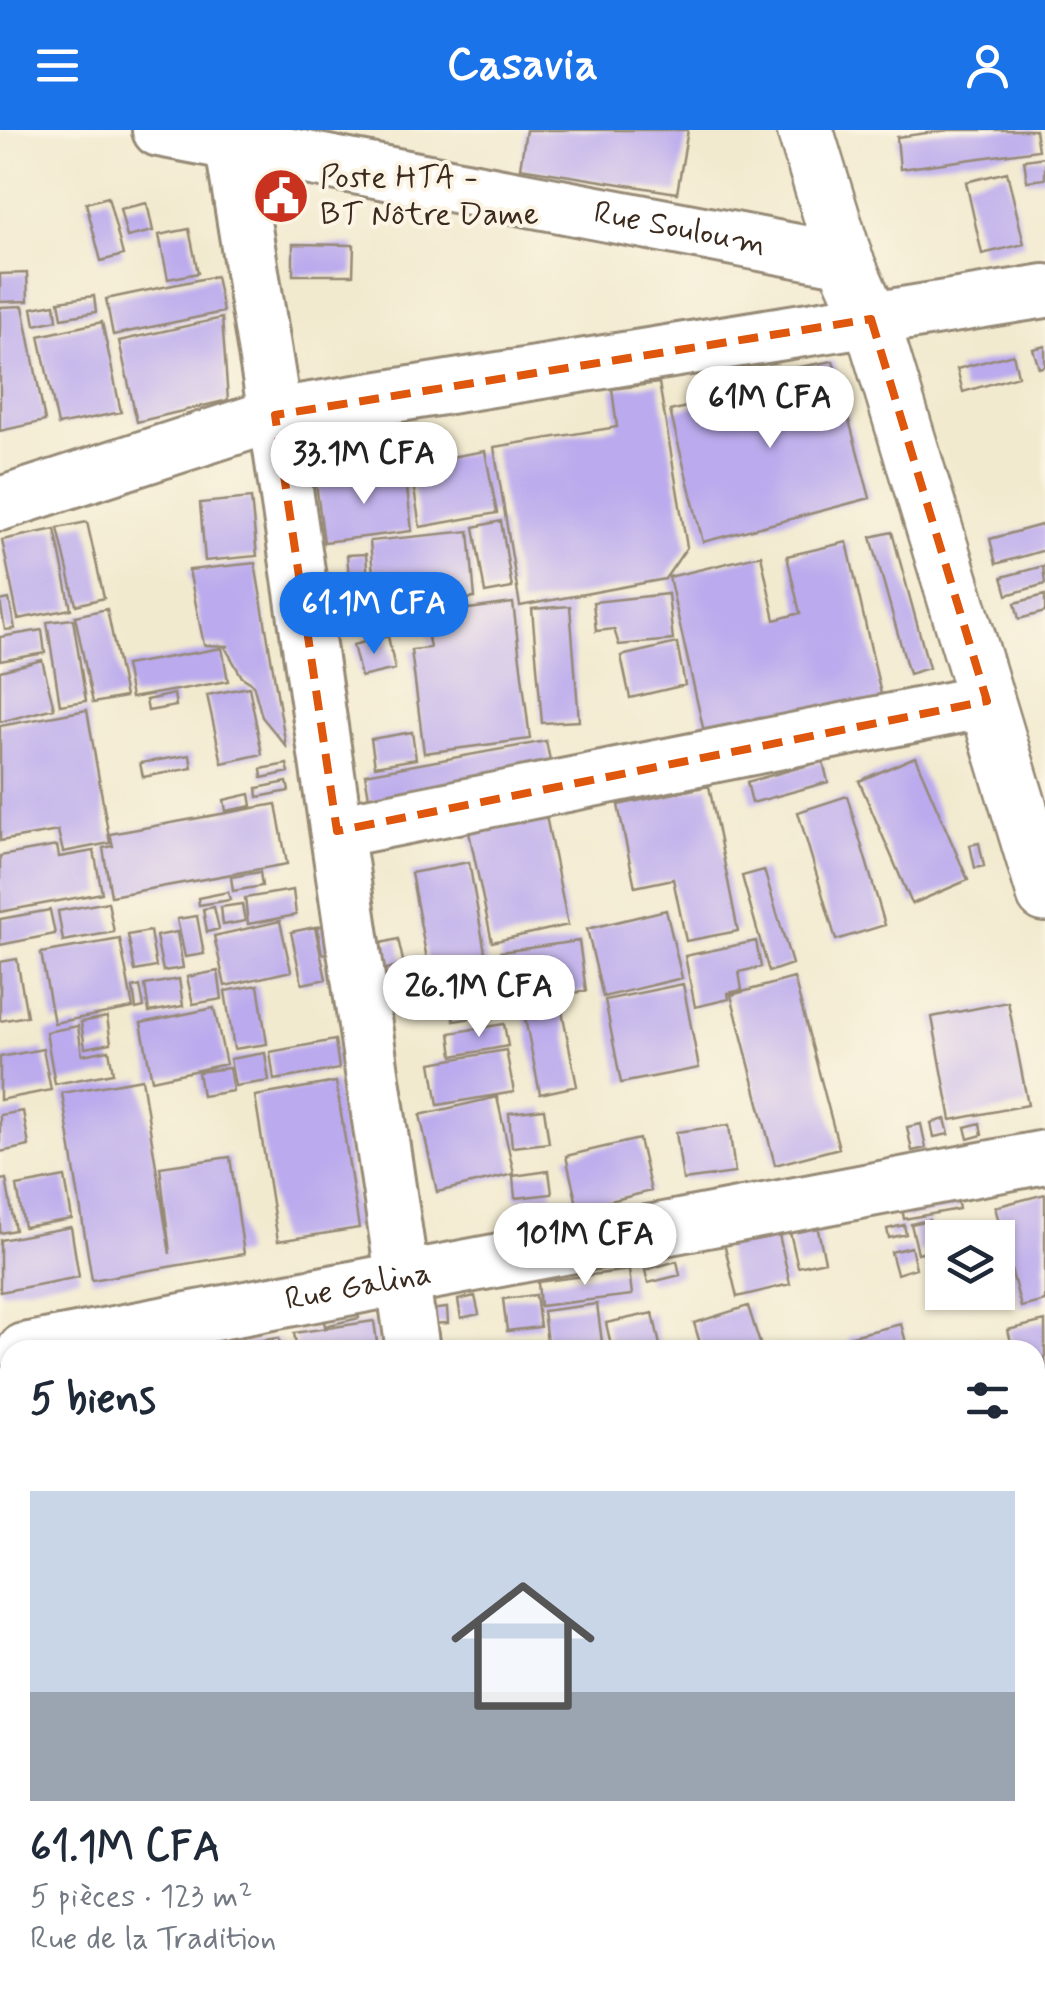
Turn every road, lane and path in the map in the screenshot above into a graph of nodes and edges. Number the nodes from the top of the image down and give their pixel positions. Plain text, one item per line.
1 (159, 130) edge
2 (805, 130) edge
3 (231, 142) junction
4 (845, 260) junction
5 (1045, 291) edge
6 (871, 318) junction
7 (276, 416) junction
8 (0, 504) edge
9 (988, 700) junction
10 (337, 831) junction
11 (1045, 894) edge
12 (1045, 1157) edge
13 (400, 1281) junction
14 (78, 1340) edge
15 (411, 1340) edge

1 - 3 street, Rue Souloum
2 - 4 street
3 - 4 street, Rue Souloum
3 - 7 street
4 - 6 street
5 - 6 street
6 - 7 street
6 - 9 street
7 - 8 street
7 - 10 street
9 - 10 street
9 - 11 street
10 - 13 street
12 - 13 street, Rue Galina
13 - 14 street, Rue Galina
13 - 15 street

